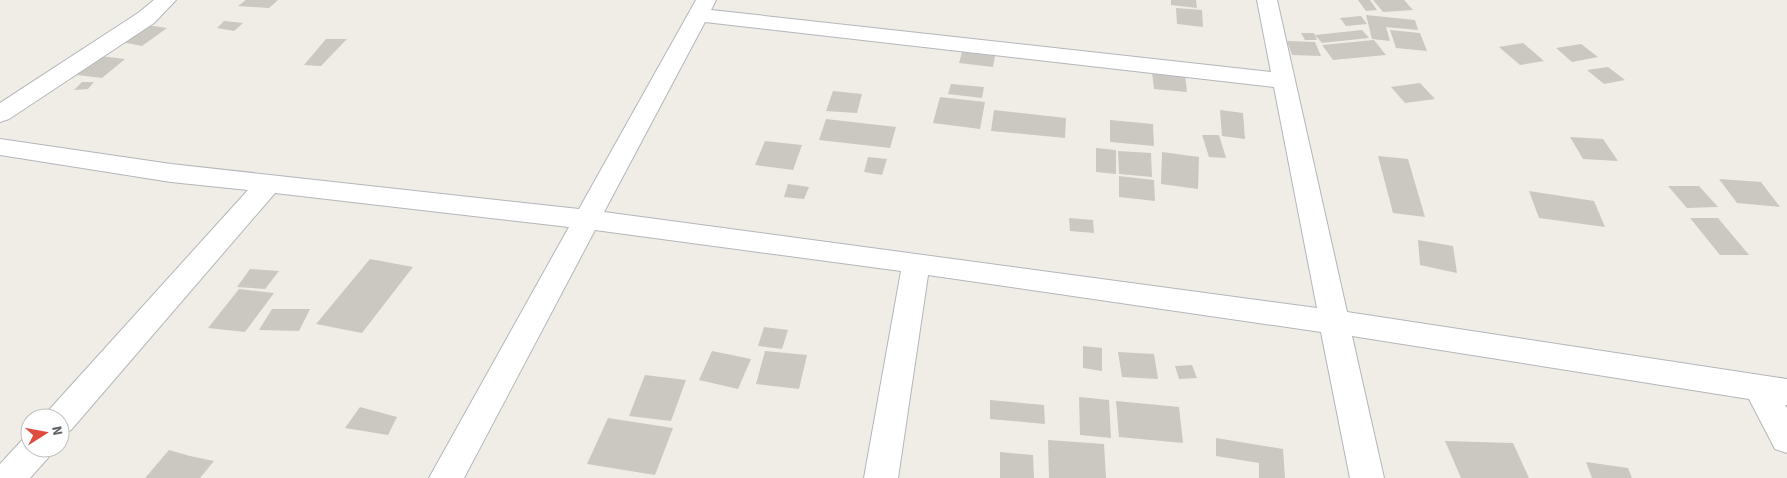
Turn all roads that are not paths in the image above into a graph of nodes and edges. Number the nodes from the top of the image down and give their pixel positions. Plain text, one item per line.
1 (166, 0) edge
2 (1267, 0) edge
3 (702, 7) edge
4 (1284, 81) junction
5 (0, 114) edge
6 (0, 147) edge
7 (269, 184) junction
8 (586, 219) junction
9 (916, 264) junction
10 (1336, 323) junction
11 (1773, 390) edge
12 (70, 409) edge
13 (1787, 439) edge
14 (27, 458) edge
15 (9, 478) edge
16 (446, 478) edge
17 (880, 478) edge
18 (1367, 478) edge

1 - 5 street
2 - 4 street
3 - 4 street
3 - 8 street
4 - 10 street
6 - 7 street
7 - 8 street
7 - 12 street
8 - 9 street
8 - 16 street
9 - 10 street
9 - 17 street
10 - 11 street
10 - 18 street
11 - 13 street
14 - 15 street

